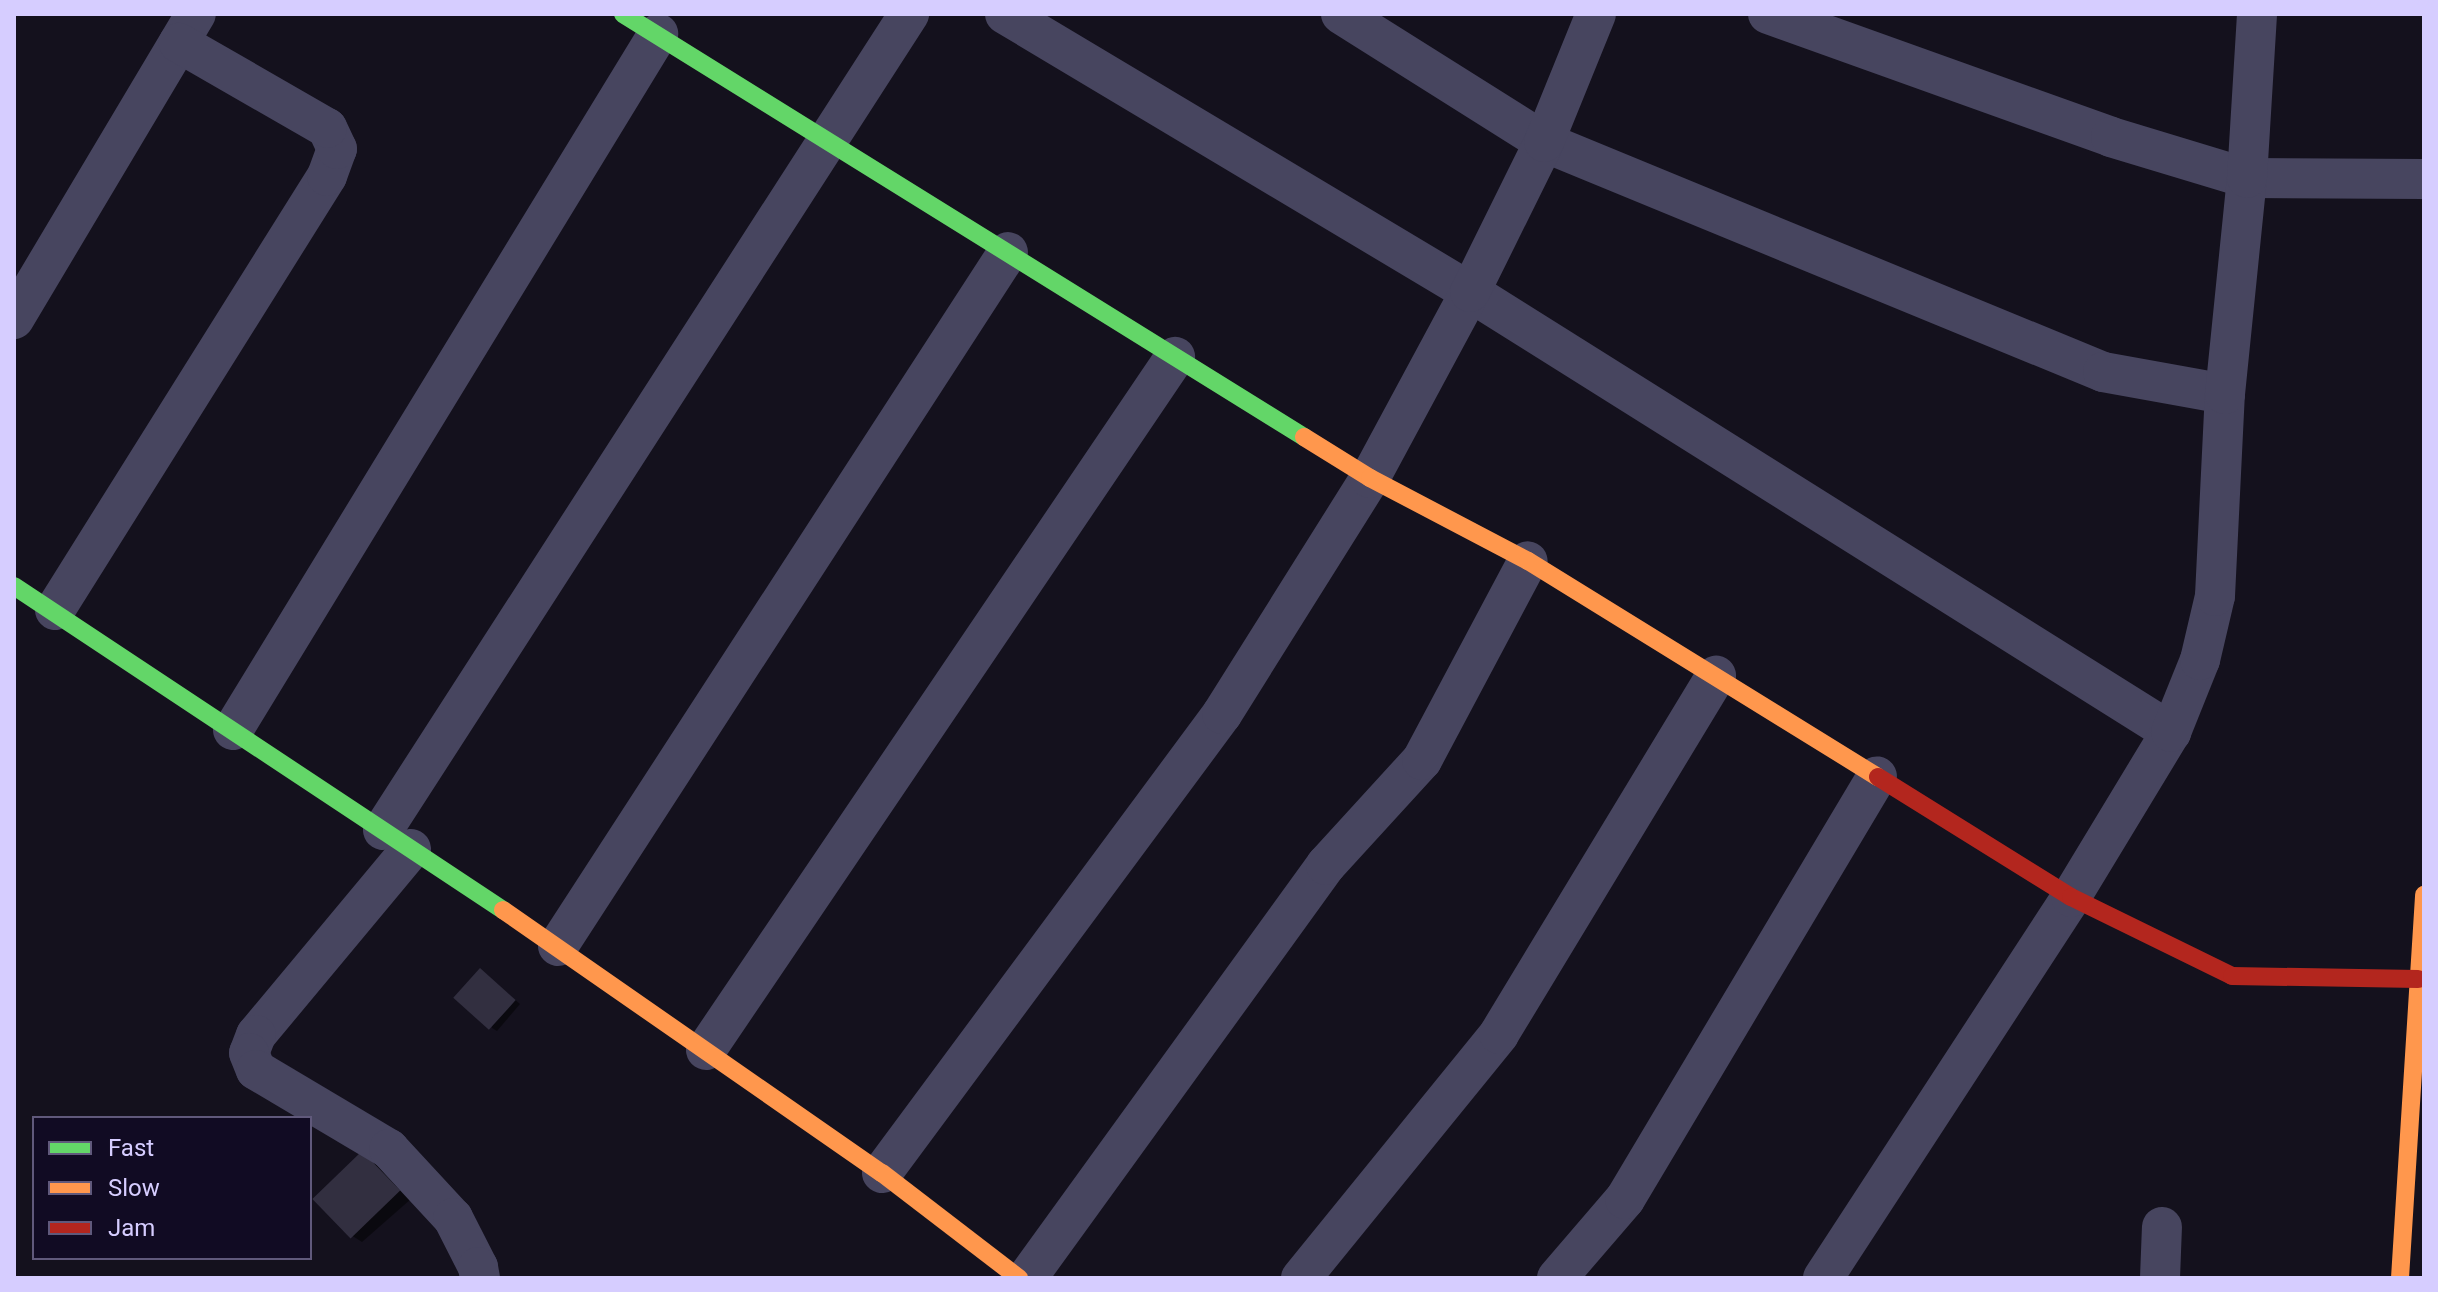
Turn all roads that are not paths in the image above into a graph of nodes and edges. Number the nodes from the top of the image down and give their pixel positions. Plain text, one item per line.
1 (623, 14) edge
2 (909, 14) edge
3 (1005, 14) edge
4 (1341, 14) edge
5 (1596, 14) edge
6 (1768, 14) edge
7 (2257, 14) edge
8 (188, 28) edge
9 (658, 34) junction
10 (828, 140) junction
11 (1544, 142) junction
12 (2247, 178) junction
13 (2424, 179) edge
14 (1008, 252) junction
15 (1470, 292) junction
16 (14, 319) edge
17 (1175, 357) junction
18 (2225, 394) junction
19 (1370, 478) junction
20 (1528, 561) junction
21 (14, 586) edge
22 (55, 610) junction
23 (1716, 675) junction
24 (233, 730) junction
25 (2171, 732) junction
26 (1877, 776) junction
27 (397, 839) junction
28 (2424, 895) edge
29 (2071, 897) junction
30 (558, 946) junction
31 (2418, 979) junction
32 (706, 1050) junction
33 (882, 1173) junction
34 (2162, 1227) dead end
35 (483, 1274) edge
36 (1019, 1278) edge
37 (1027, 1278) edge
38 (1301, 1278) edge
39 (1557, 1278) edge
40 (1823, 1278) edge
41 (2160, 1278) edge
42 (2400, 1278) edge

1 - 9 street
2 - 10 street
3 - 15 street
4 - 11 street
5 - 11 street
6 - 12 street
7 - 12 street
8 - 16 street
8 - 22 street
9 - 10 street
9 - 24 street
10 - 14 street
10 - 27 street
11 - 15 street
11 - 18 street
12 - 13 street
12 - 18 street
14 - 17 street
14 - 30 street
15 - 19 street
15 - 25 street
17 - 19 street
17 - 32 street
18 - 25 street
19 - 20 street
19 - 33 street
20 - 23 street
20 - 37 street
21 - 22 street
22 - 24 street
23 - 26 street
23 - 38 street
24 - 27 street
25 - 29 street
26 - 29 street
26 - 39 street
27 - 30 street
27 - 35 street
28 - 31 street
29 - 31 street
29 - 40 street
30 - 32 street
31 - 42 street
32 - 33 street
33 - 36 street
34 - 41 street

